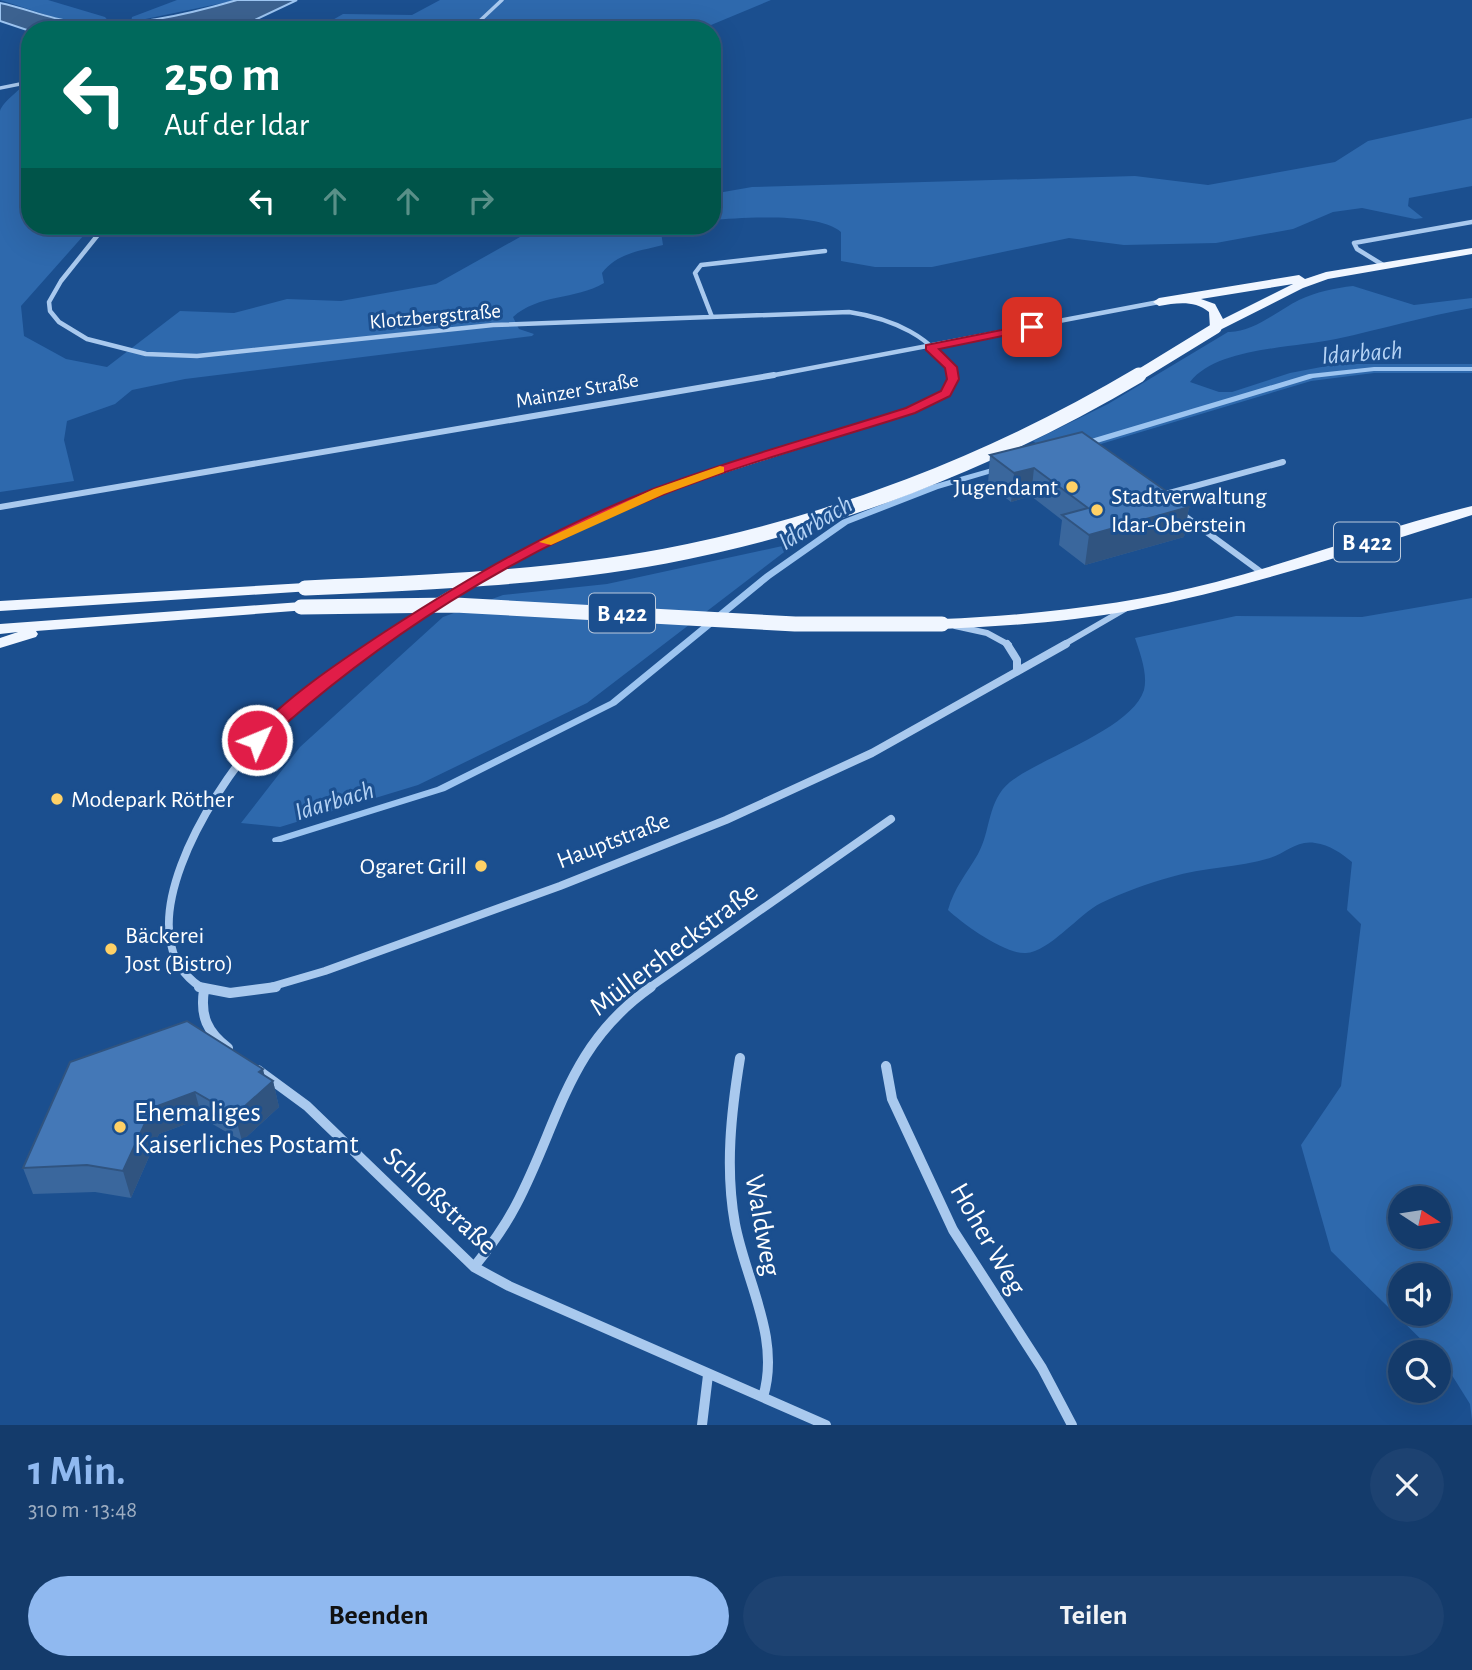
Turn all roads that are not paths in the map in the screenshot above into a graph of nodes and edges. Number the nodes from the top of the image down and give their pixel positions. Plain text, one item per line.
1 (502, 0) edge
2 (480, 21) edge
3 (21, 84) edge
4 (0, 88) edge
5 (1472, 222) edge
6 (98, 235) edge
7 (824, 251) dead end
8 (1472, 251) edge
9 (1383, 265) junction
10 (1326, 275) junction
11 (1159, 302) junction
12 (712, 317) junction
13 (1216, 328) junction
14 (930, 347) junction
15 (1283, 462) dead end
16 (1169, 504) edge
17 (0, 507) edge
18 (1472, 510) edge
19 (1179, 512) edge
20 (1261, 572) junction
21 (0, 593) edge
22 (61, 601) junction
23 (1132, 605) junction
24 (0, 606) edge
25 (78, 621) junction
26 (942, 624) junction
27 (0, 629) edge
28 (0, 643) edge
29 (1017, 671) junction
30 (891, 819) dead end
31 (204, 990) junction
32 (236, 1054) edge
33 (740, 1058) dead end
34 (246, 1061) edge
35 (886, 1066) dead end
36 (474, 1267) junction
37 (708, 1375) junction
38 (763, 1397) junction
39 (702, 1425) edge
40 (826, 1425) edge
41 (1072, 1425) edge

1 - 2 street
3 - 4 street
5 - 9 street
6 - 12 street, Klotzbergstraße
7 - 12 street
8 - 9 main road, B 422
9 - 10 main road, B 422
10 - 11 main road
10 - 13 main road, B 422
11 - 13 main road
11 - 14 street, Mainzer Straße
12 - 14 street, Klotzbergstraße
13 - 22 main road, B 422, bridge
14 - 17 street, Mainzer Straße
14 - 31 street, Klotzbergstraße
15 - 16 street
18 - 20 main road, Hauptstraße / B 422
19 - 20 street
20 - 23 main road, Hauptstraße / B 422
21 - 22 main road
22 - 24 main road, B 422
23 - 26 main road, B 422
23 - 29 street, Hauptstraße
25 - 26 main road, B 422, bridge
25 - 27 main road, B 422
25 - 28 main road
26 - 29 street
29 - 31 street, Hauptstraße
30 - 36 street, Müllersheckstraße
31 - 32 street
33 - 38 street, Waldweg
34 - 36 street, Schloßstraße
35 - 41 street, Hoher Weg
36 - 37 street, Schloßstraße
37 - 38 street, Schloßstraße
37 - 39 street
38 - 40 street, Schloßstraße

